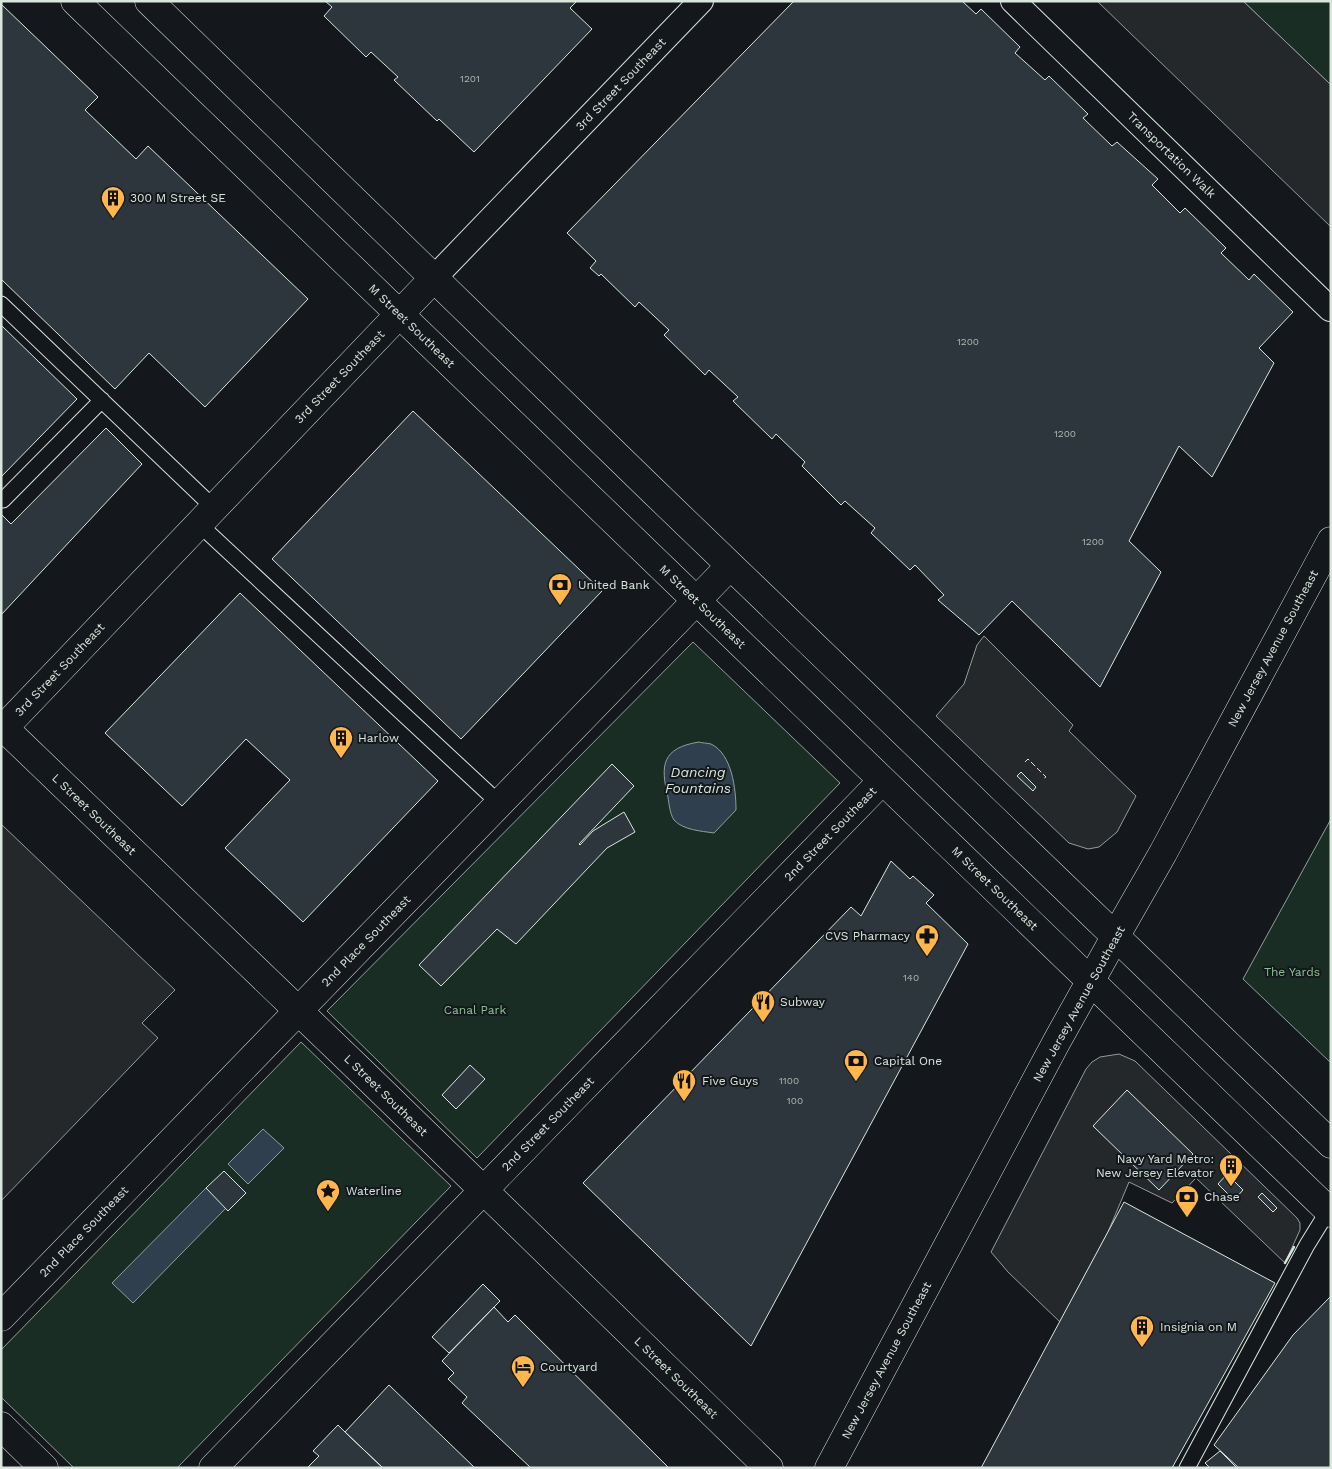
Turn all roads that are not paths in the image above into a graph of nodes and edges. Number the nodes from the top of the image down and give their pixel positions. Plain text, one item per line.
1 (75, 1) edge
2 (149, 1) edge
3 (700, 1) edge
4 (1013, 1) edge
5 (434, 278) junction
6 (1, 304) edge
7 (1330, 309) edge
8 (399, 314) junction
9 (102, 400) junction
10 (3, 500) dead end
11 (207, 516) junction
12 (1331, 541) edge
13 (730, 566) junction
14 (696, 602) junction
15 (2, 728) edge
16 (882, 781) junction
17 (499, 803) junction
18 (1115, 937) junction
19 (1091, 982) junction
20 (298, 1010) junction
21 (1331, 1144) edge
22 (484, 1190) junction
23 (1330, 1212) edge
24 (1, 1317) edge
25 (1, 1426) edge
26 (44, 1468) edge
27 (213, 1468) edge
28 (769, 1468) edge
29 (829, 1468) edge
30 (1187, 1468) edge

1 - 8 street, M Street Southeast
2 - 5 street
3 - 5 street, 3rd Street Southeast
4 - 7 street, Transportation Walk
5 - 8 street, 3rd Street Southeast
5 - 13 street
6 - 9 lane
8 - 11 street, 3rd Street Southeast
8 - 14 street, M Street Southeast
9 - 10 lane
9 - 11 lane
11 - 15 street, 3rd Street Southeast
11 - 17 lane
12 - 18 street, New Jersey Avenue Southeast
13 - 14 street, 2nd Place Southeast
13 - 18 street
14 - 16 street, M Street Southeast
14 - 17 street, 2nd Place Southeast
15 - 20 street, L Street Southeast
16 - 19 street, M Street Southeast
16 - 22 street, 2nd Street Southeast
17 - 20 street, 2nd Place Southeast
18 - 19 street, New Jersey Avenue Southeast
18 - 21 street
19 - 23 street, M Street Southeast
19 - 29 street, New Jersey Avenue Southeast
20 - 22 street, L Street Southeast
20 - 24 street, 2nd Place Southeast
22 - 27 street, 2nd Street Southeast
22 - 28 street, L Street Southeast
23 - 30 lane
25 - 26 street

